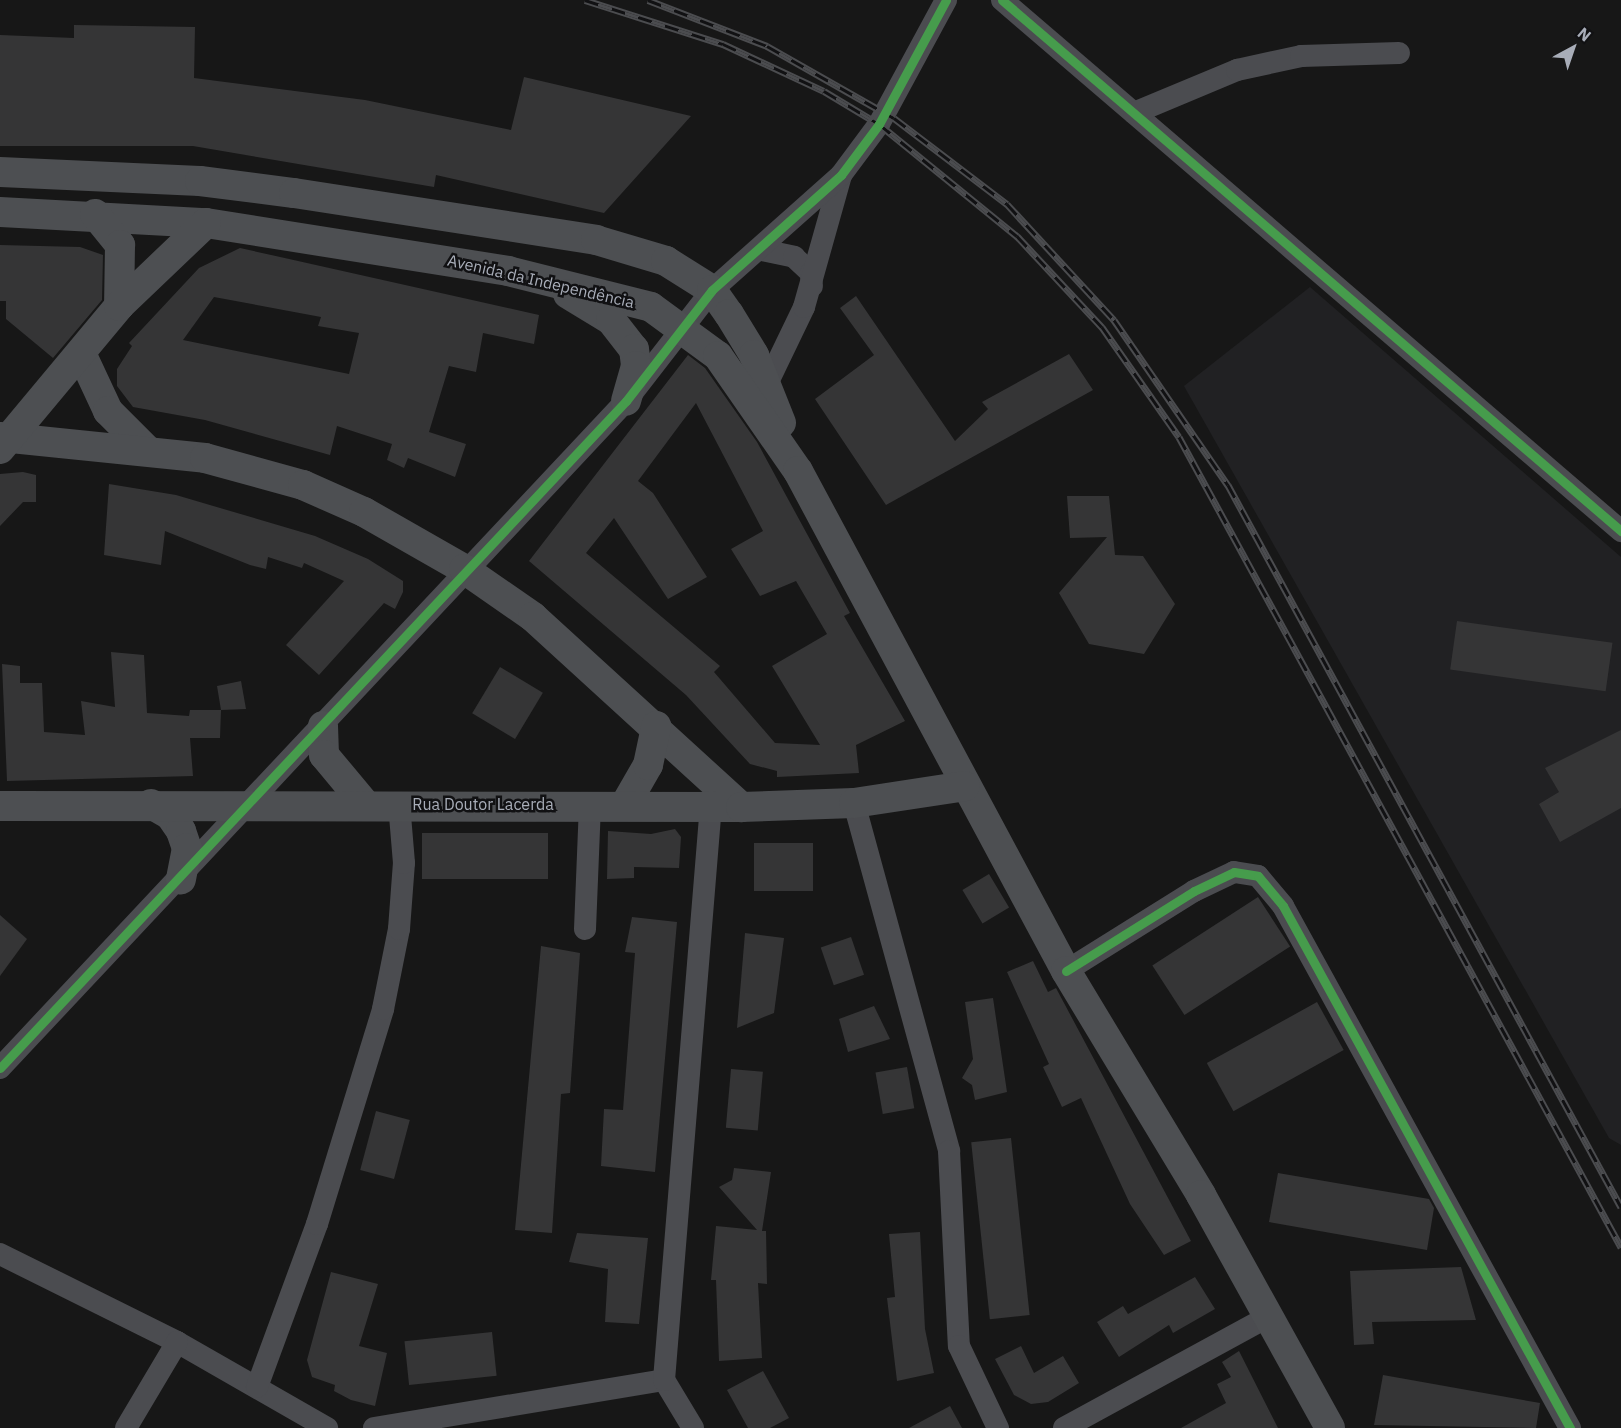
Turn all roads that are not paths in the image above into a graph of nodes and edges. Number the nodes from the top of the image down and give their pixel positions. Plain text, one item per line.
1 (946, 0) edge
2 (1002, 0) edge
3 (1399, 53) dead end
4 (1134, 113) junction
5 (0, 172) edge
6 (841, 175) junction
7 (0, 212) edge
8 (95, 214) junction
9 (446, 218) junction
10 (206, 223) junction
11 (762, 250) junction
12 (443, 258) junction
13 (538, 279) junction
14 (812, 286) junction
15 (712, 290) junction
16 (119, 306) junction
17 (684, 326) junction
18 (81, 353) junction
19 (767, 384) junction
20 (626, 401) junction
21 (3, 442) edge
22 (148, 451) junction
23 (798, 471) junction
24 (1621, 531) edge
25 (464, 569) junction
26 (323, 726) junction
27 (656, 726) junction
28 (965, 786) junction
29 (364, 803) junction
30 (854, 803) junction
31 (151, 804) junction
32 (399, 804) junction
33 (590, 805) junction
34 (625, 805) junction
35 (711, 805) junction
36 (0, 806) edge
37 (248, 806) junction
38 (741, 807) junction
39 (181, 879) junction
40 (585, 929) dead end
41 (1066, 971) junction
42 (0, 1068) edge
43 (0, 1254) edge
44 (1266, 1318) junction
45 (177, 1342) junction
46 (664, 1380) junction
47 (257, 1387) junction
48 (126, 1428) edge
49 (327, 1428) edge
50 (374, 1428) edge
51 (693, 1428) edge
52 (998, 1428) edge
53 (1064, 1428) edge
54 (1330, 1428) edge
55 (1570, 1428) edge

1 - 6 street
2 - 4 street
3 - 4 street
4 - 24 street
5 - 9 main road
6 - 11 street
6 - 14 street
7 - 8 main road, Avenida da Independência
8 - 10 main road, Avenida da Independência
8 - 16 main road
9 - 12 main road
9 - 15 main road
10 - 12 main road, Avenida da Independência
10 - 16 main road
11 - 14 street
11 - 15 street
12 - 13 main road, Avenida da Independência
13 - 17 main road, Avenida da Independência
13 - 20 main road
14 - 19 street
15 - 17 street
15 - 19 main road
16 - 18 main road
17 - 20 street
17 - 23 main road, Avenida da Independência
18 - 21 main road
18 - 22 main road
19 - 23 main road
20 - 25 street
21 - 22 main road
22 - 25 main road
23 - 28 main road
25 - 26 street
25 - 27 main road
26 - 29 main road
26 - 37 street
27 - 34 main road
27 - 38 main road
28 - 30 main road, Rua Doutor Lacerda
28 - 41 main road
29 - 32 main road, Rua Doutor Lacerda
29 - 37 main road, Rua Doutor Lacerda
30 - 38 main road, Rua Doutor Lacerda
30 - 52 street
31 - 36 main road, Rua Doutor Lacerda
31 - 37 main road, Rua Doutor Lacerda
31 - 39 main road
32 - 33 main road, Rua Doutor Lacerda
32 - 47 street
33 - 34 main road, Rua Doutor Lacerda
33 - 40 street
34 - 35 main road, Rua Doutor Lacerda
35 - 38 main road, Rua Doutor Lacerda
35 - 46 street
37 - 39 street
39 - 42 street
41 - 44 main road
41 - 55 street
43 - 45 street
44 - 53 street
44 - 54 main road
45 - 47 street
45 - 48 street
46 - 50 street
46 - 51 street
47 - 49 street

